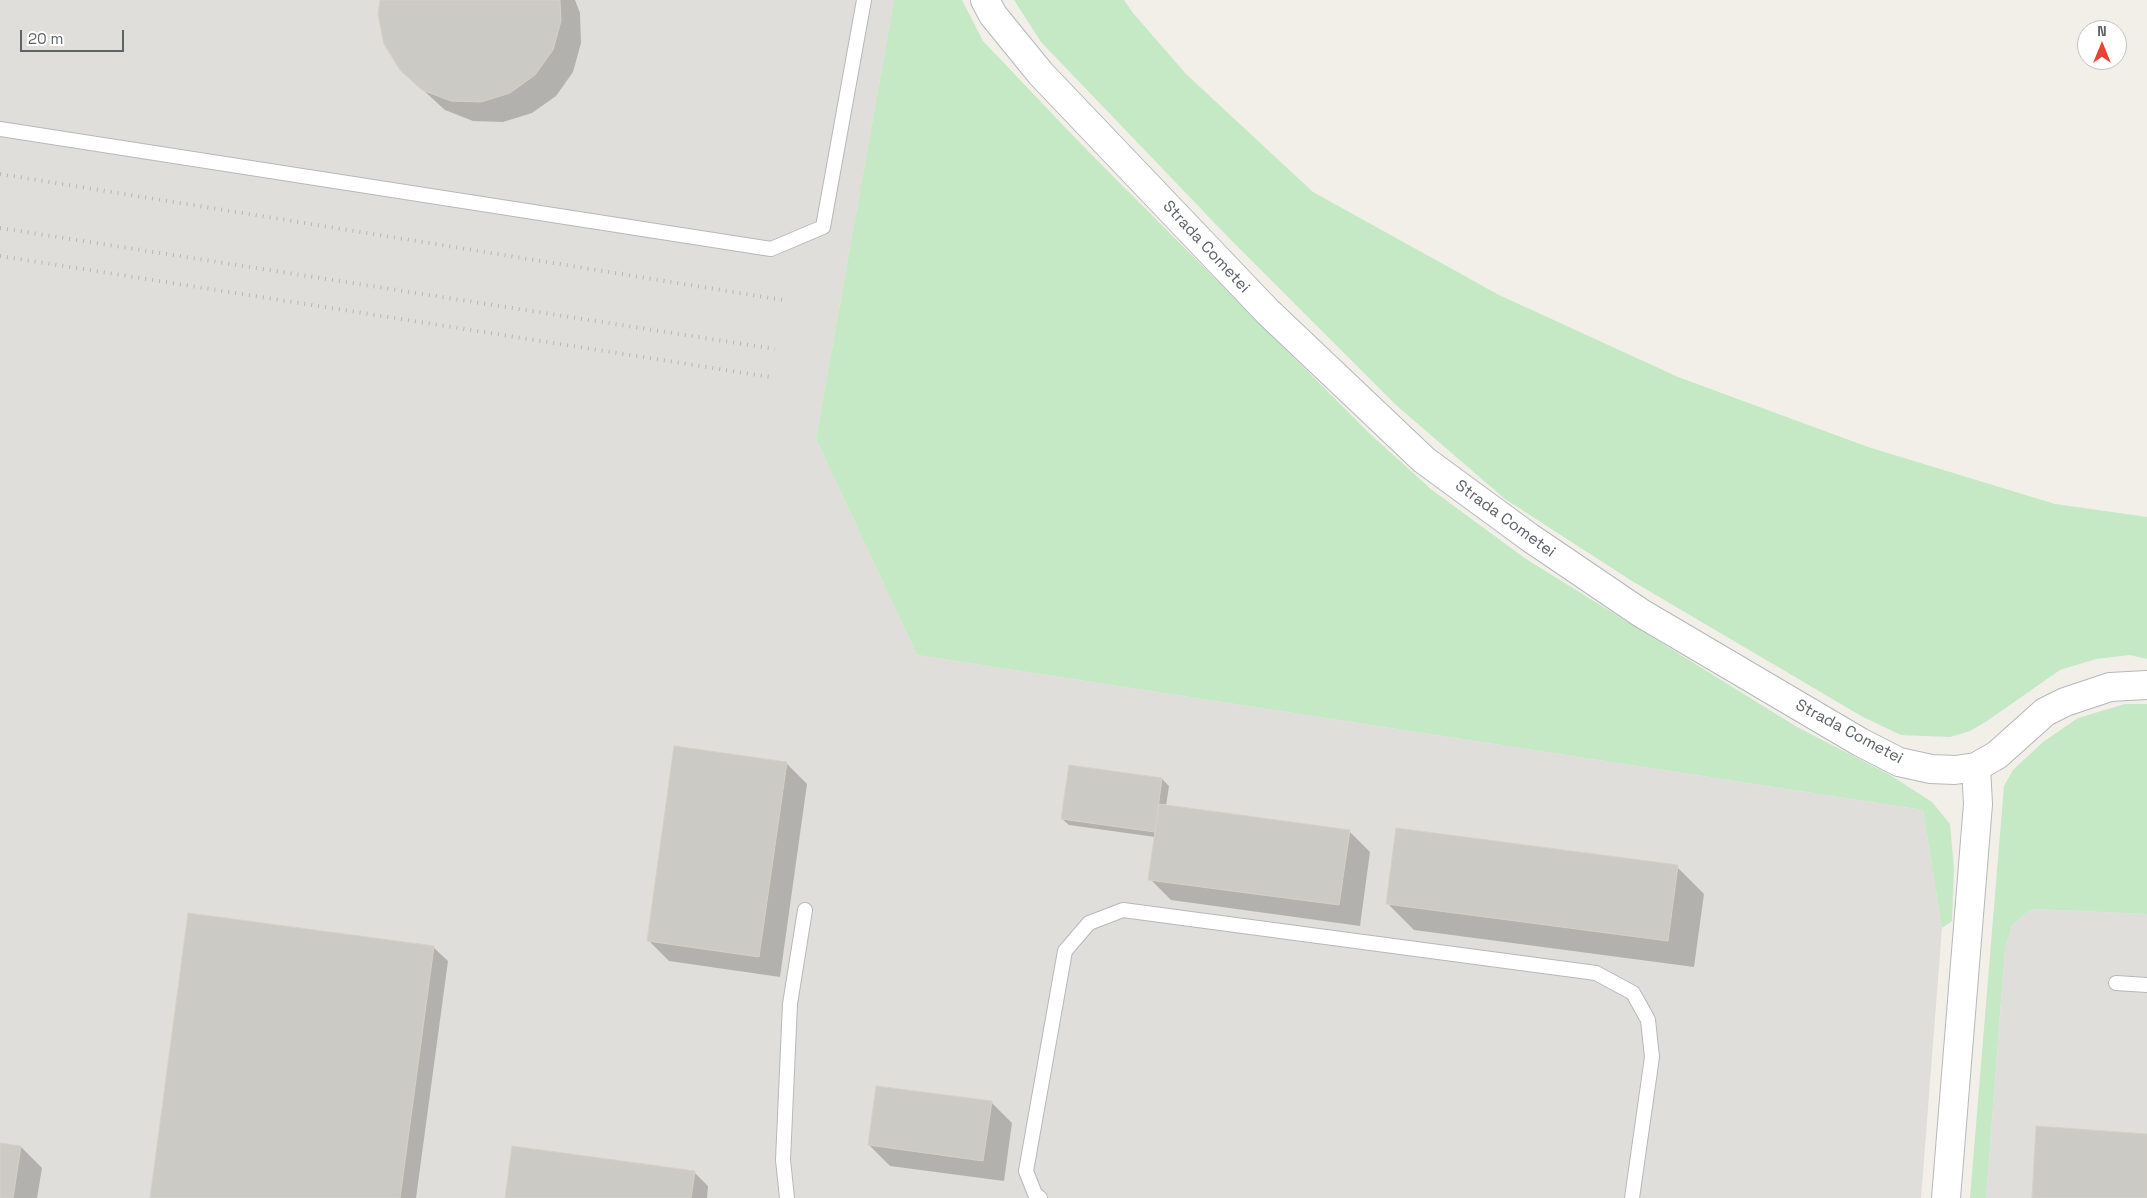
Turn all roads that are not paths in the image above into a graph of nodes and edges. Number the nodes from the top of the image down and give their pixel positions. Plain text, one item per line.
1 (864, 0) edge
2 (985, 0) edge
3 (0, 129) edge
4 (2147, 685) edge
5 (1976, 767) junction
6 (805, 910) dead end
7 (2116, 983) dead end
8 (2147, 985) edge
9 (787, 1198) edge
10 (1040, 1198) edge
11 (1632, 1198) edge
12 (1946, 1198) edge

1 - 3 lane
2 - 5 street, Strada Cometei
4 - 5 street, Strada Cometei
5 - 12 street
6 - 9 lane
7 - 8 lane
10 - 11 lane

